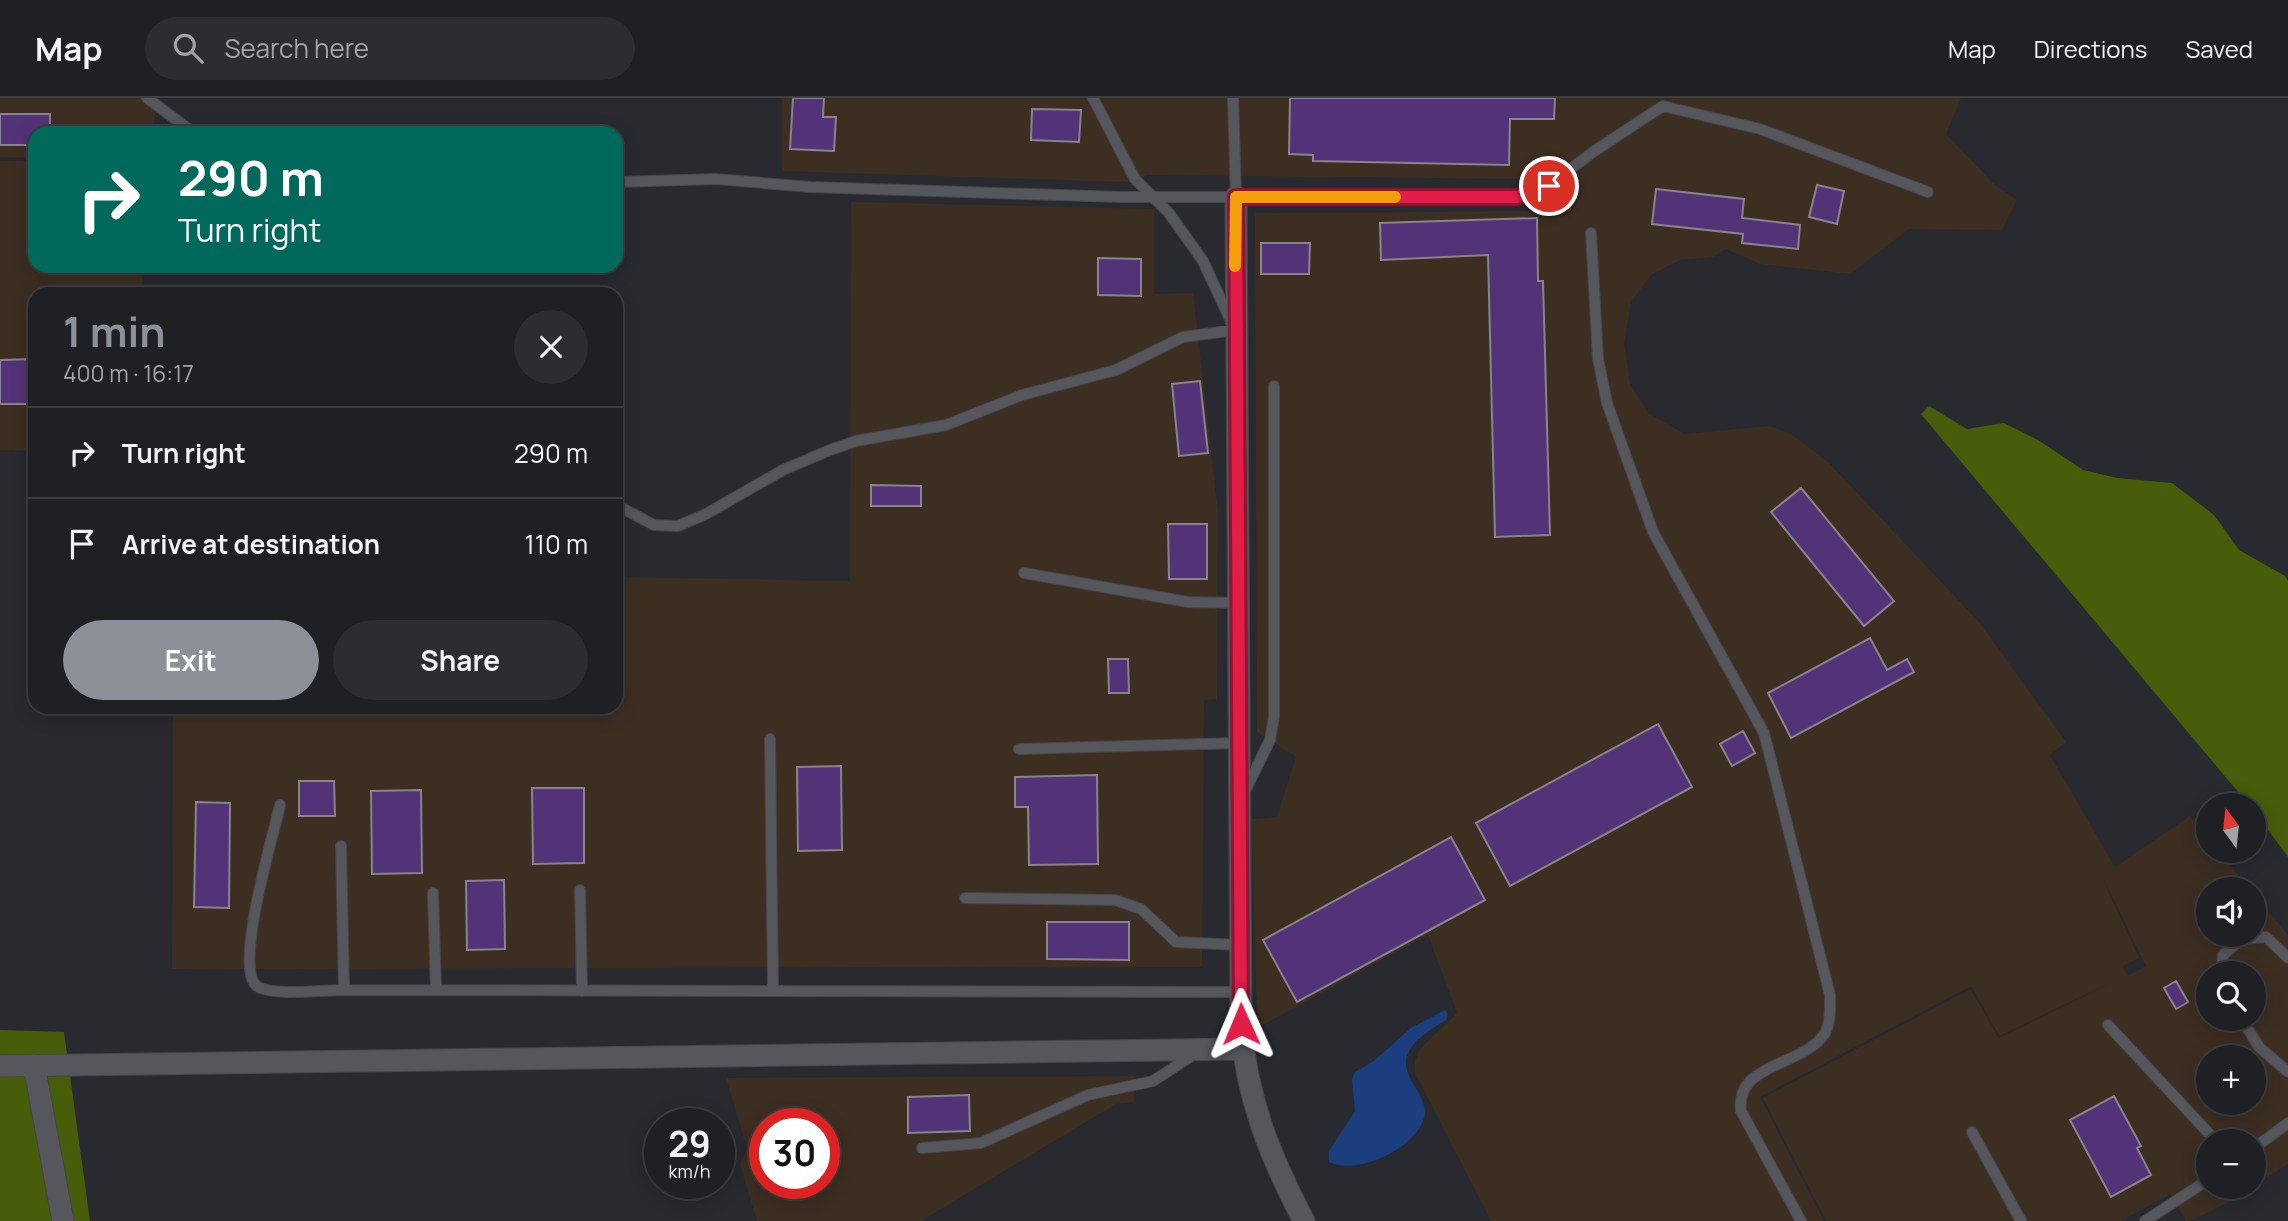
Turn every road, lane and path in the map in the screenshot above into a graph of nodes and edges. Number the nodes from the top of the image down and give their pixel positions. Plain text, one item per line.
1 (147, 98) edge
2 (1093, 98) edge
3 (1233, 98) edge
4 (1663, 102) edge
5 (185, 126) edge
6 (623, 182) edge
7 (1928, 192) dead end
8 (1155, 196) junction
9 (1236, 197) junction
10 (1591, 233) dead end
11 (1235, 330) junction
12 (1274, 386) dead end
13 (623, 509) edge
14 (1024, 573) dead end
15 (1238, 603) junction
16 (770, 739) dead end
17 (1239, 743) junction
18 (1018, 749) dead end
19 (1239, 802) junction
20 (281, 805) dead end
21 (341, 846) dead end
22 (580, 890) dead end
23 (433, 893) dead end
24 (965, 898) dead end
25 (1240, 945) junction
26 (2288, 958) edge
27 (2222, 961) edge
28 (344, 990) junction
29 (436, 990) junction
30 (582, 991) junction
31 (773, 991) junction
32 (1240, 992) junction
33 (2108, 1025) dead end
34 (2249, 1031) edge
35 (1243, 1049) junction
36 (1202, 1050) junction
37 (34, 1065) junction
38 (0, 1066) edge
39 (2288, 1072) edge
40 (2288, 1123) edge
41 (2205, 1129) edge
42 (1972, 1132) dead end
43 (2266, 1139) edge
44 (922, 1149) dead end
45 (2196, 1188) edge
46 (62, 1221) edge
47 (1304, 1221) edge
48 (1801, 1221) edge
49 (2021, 1221) edge
50 (2145, 1221) edge

1 - 5 lane
2 - 8 lane
3 - 9 lane
4 - 7 lane
4 - 9 lane
6 - 8 lane
8 - 9 lane
8 - 11 lane
9 - 11 street
10 - 48 lane
11 - 13 lane
11 - 15 street
12 - 19 lane
14 - 15 lane
15 - 17 street
16 - 31 lane
17 - 18 lane
17 - 19 street
19 - 25 street
20 - 28 lane
21 - 28 lane
22 - 30 lane
23 - 29 lane
24 - 25 lane
25 - 32 street
26 - 27 lane
28 - 29 lane
29 - 30 lane
30 - 31 lane
31 - 32 lane
32 - 35 street
33 - 41 lane
34 - 39 lane
35 - 36 street
35 - 47 street
36 - 37 street
36 - 44 lane
37 - 38 street
37 - 46 street
40 - 43 lane
42 - 49 lane
45 - 50 lane

